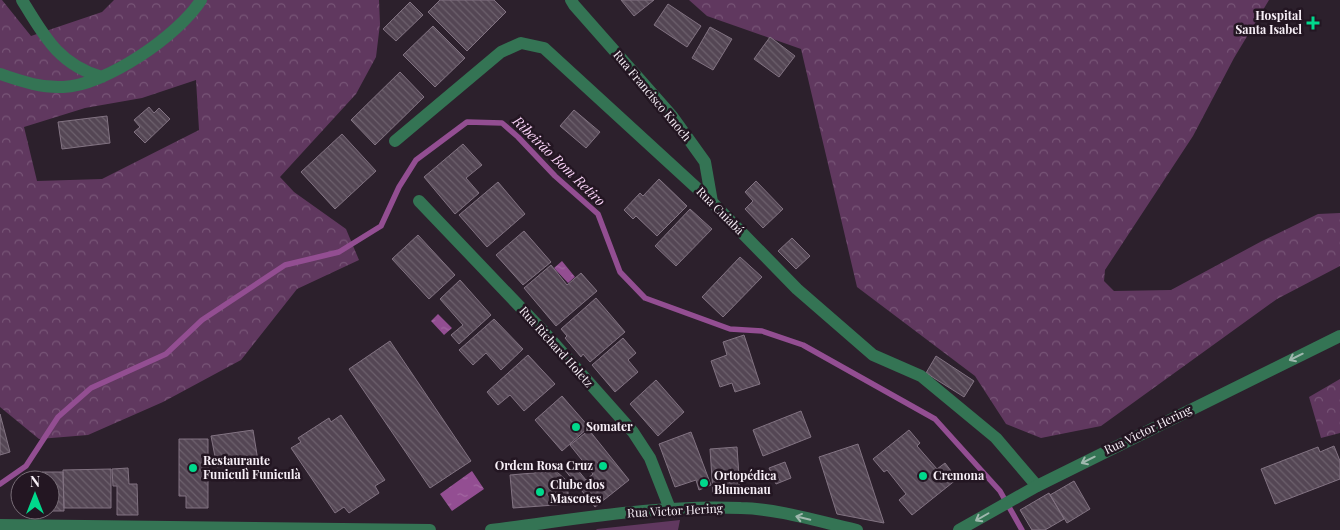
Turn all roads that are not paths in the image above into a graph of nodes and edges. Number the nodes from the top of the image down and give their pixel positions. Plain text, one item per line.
1 (22, 0) edge
2 (201, 0) edge
3 (571, 0) edge
4 (0, 74) edge
5 (102, 77) junction
6 (395, 141) dead end
7 (419, 201) dead end
8 (712, 202) junction
9 (1340, 336) edge
10 (1037, 486) junction
11 (670, 509) junction
12 (583, 518) junction
13 (0, 525) edge
14 (430, 530) edge
15 (491, 530) edge
16 (577, 530) edge
17 (857, 530) edge
18 (959, 530) edge

1 - 5 street
2 - 5 street
3 - 8 street, Rua Francisco Knoch
4 - 5 street
6 - 8 street, Rua Cuiabá
7 - 11 street, Rua Richard Holetz
8 - 10 street, Rua Cuiabá
9 -> 10 street, Rua Victor Hering
10 -> 18 street, Rua Victor Hering
11 - 12 street, Rua Victor Hering
17 -> 11 street, Rua Victor Hering
12 - 15 street, Rua Victor Hering
12 - 16 street
13 - 14 street

